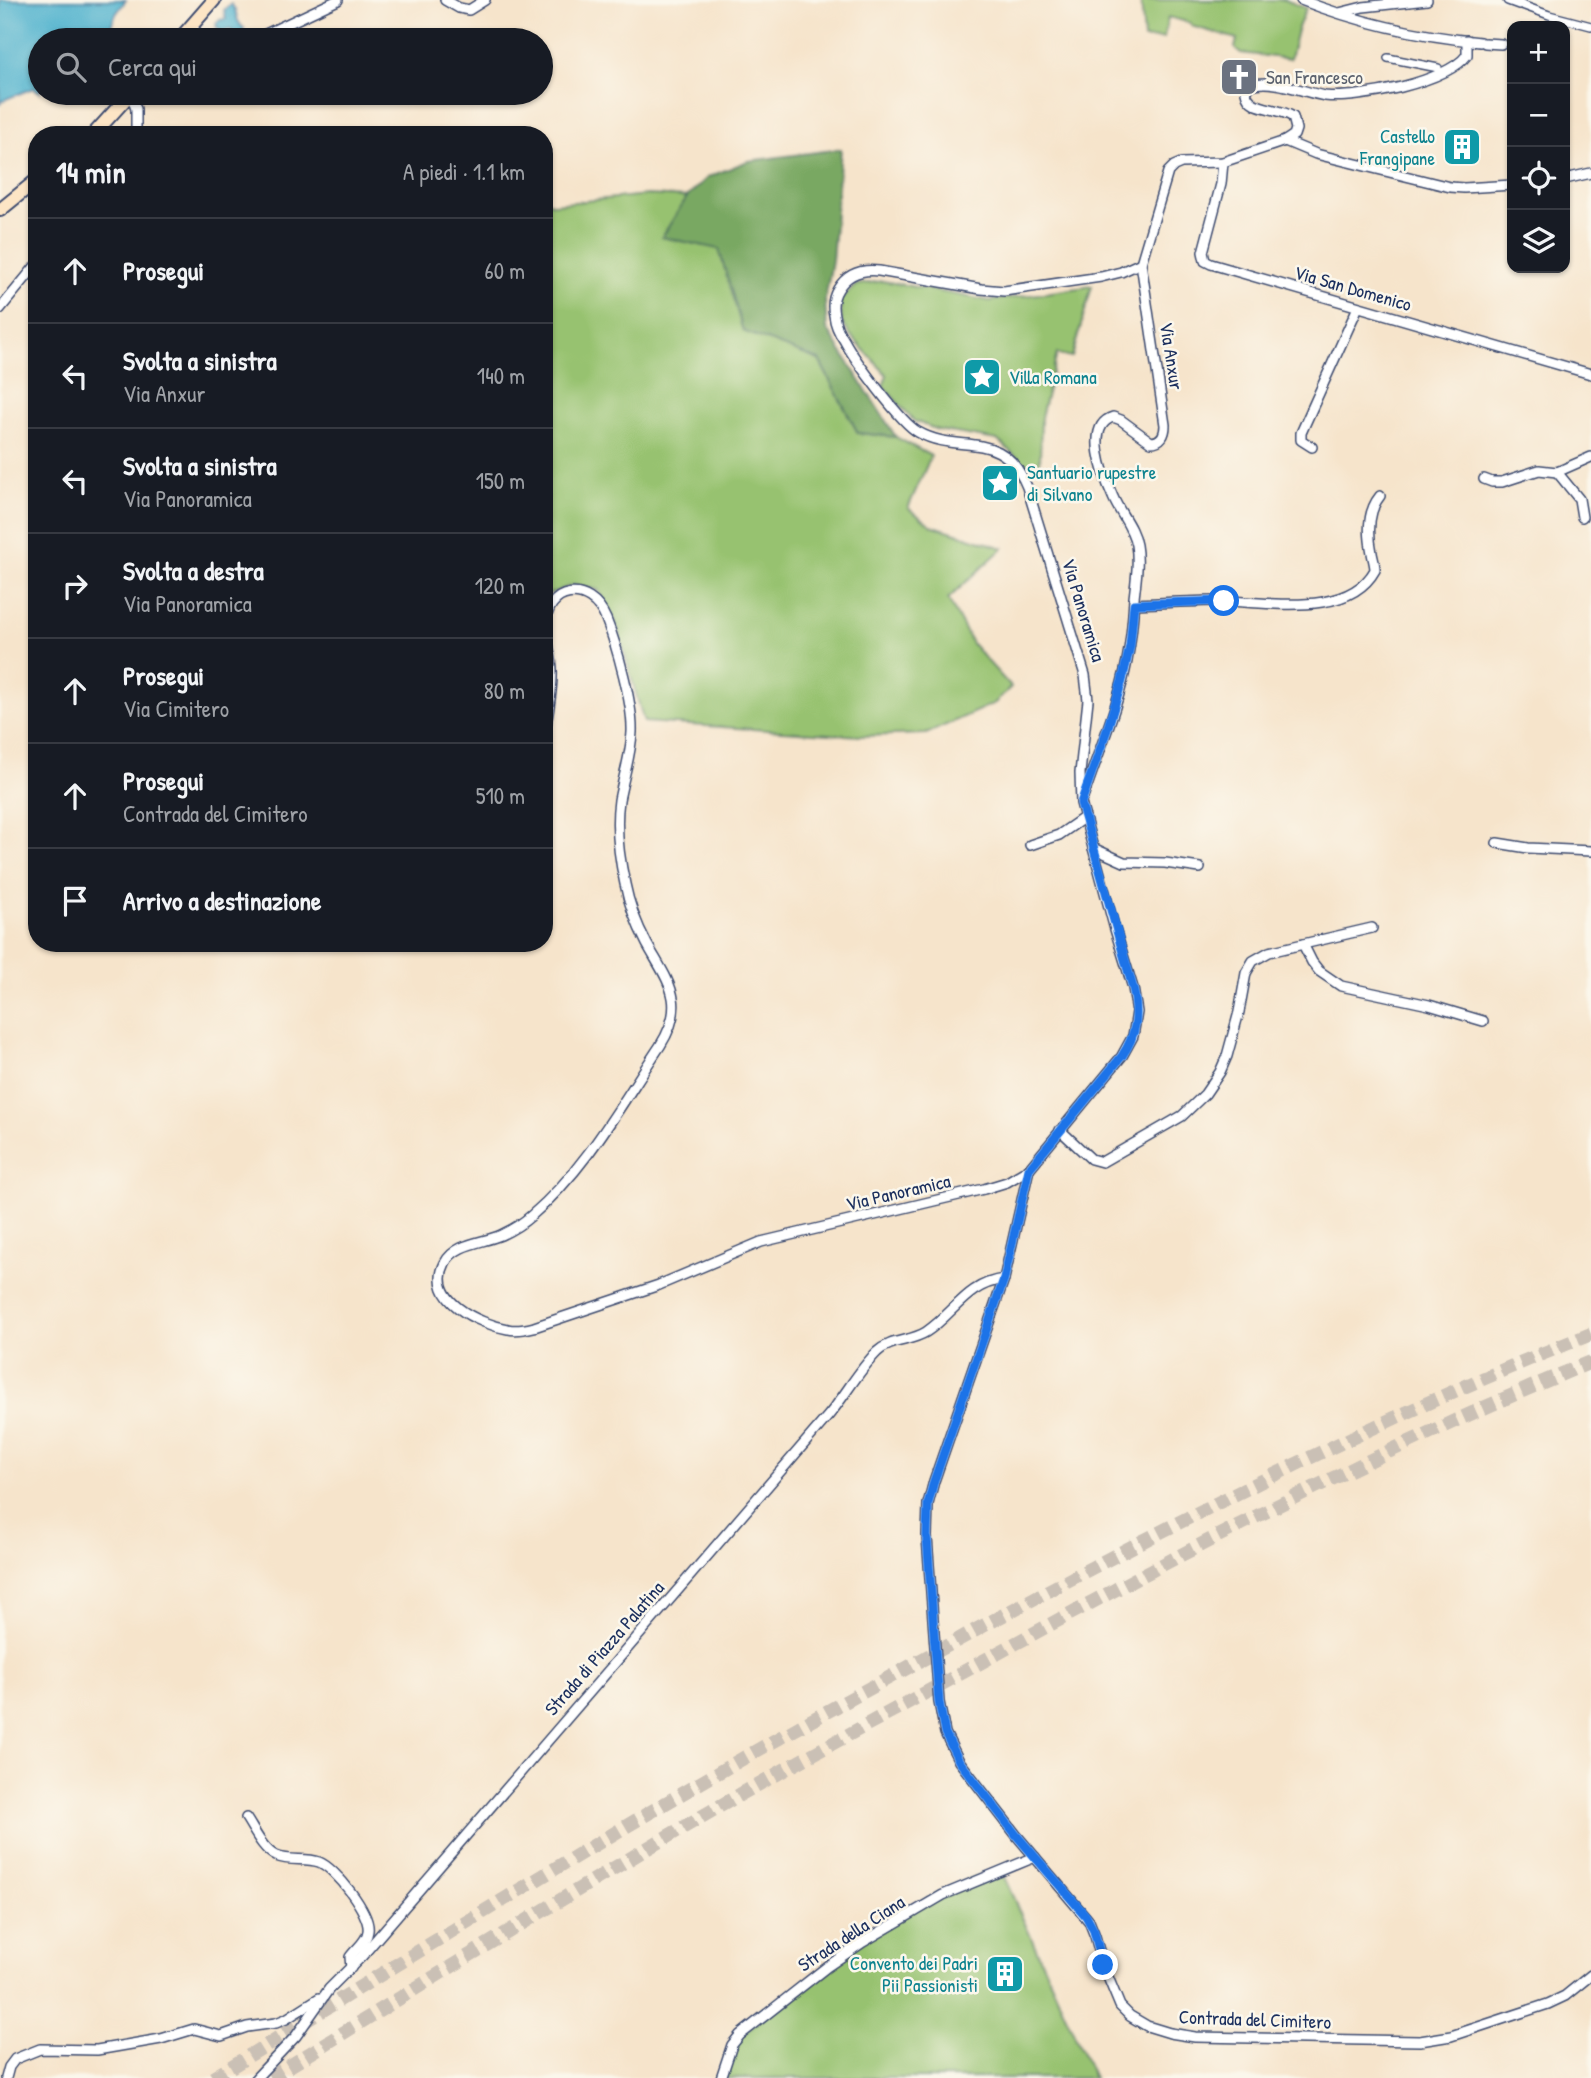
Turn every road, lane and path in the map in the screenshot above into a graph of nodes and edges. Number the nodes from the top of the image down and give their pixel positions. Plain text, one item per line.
1 (214, 0) edge
2 (338, 0) edge
3 (445, 0) edge
4 (485, 0) edge
5 (1300, 0) edge
6 (1427, 0) edge
7 (1512, 1) edge
8 (1337, 14) junction
9 (192, 26) edge
10 (1591, 26) edge
11 (278, 28) edge
12 (1467, 40) junction
13 (1501, 44) dead end
14 (1388, 58) dead end
15 (1438, 68) dead end
16 (120, 105) edge
17 (135, 105) edge
18 (101, 126) edge
19 (136, 126) edge
20 (1285, 141) junction
21 (1223, 162) junction
22 (1591, 173) edge
23 (1570, 178) edge
24 (1507, 185) edge
25 (28, 187) edge
26 (0, 210) edge
27 (1141, 263) junction
28 (28, 275) edge
29 (1358, 307) junction
30 (0, 309) edge
31 (1591, 374) edge
32 (1312, 447) dead end
33 (1591, 457) edge
34 (1557, 472) junction
35 (1484, 479) dead end
36 (1380, 496) dead end
37 (1582, 517) dead end
38 (553, 604) edge
39 (1134, 604) junction
40 (1081, 803) junction
41 (1085, 817) junction
42 (1497, 843) dead end
43 (1030, 845) dead end
44 (1093, 848) junction
45 (1591, 851) edge
46 (1200, 868) dead end
47 (1372, 928) dead end
48 (1303, 944) junction
49 (1483, 1021) dead end
50 (1060, 1130) junction
51 (1029, 1169) junction
52 (1004, 1279) junction
53 (246, 1818) dead end
54 (1035, 1857) junction
55 (351, 1968) junction
56 (1591, 1976) edge
57 (326, 1993) junction
58 (6, 2078) edge
59 (256, 2078) edge
60 (721, 2078) edge

1 - 9 main road
2 - 11 street
3 - 4 street
5 - 8 street
6 - 8 street
7 - 10 street
8 - 12 street
12 - 13 street
12 - 20 street
14 - 15 street
16 - 18 main road
17 - 19 street
20 - 21 street, Via Anxur
20 - 24 street
21 - 27 street, Via Anxur
21 - 29 street, Via San Domenico
22 - 23 street
25 - 26 main road
27 - 39 street, Via Anxur
27 - 40 street, Via Panoramica
28 - 30 street
29 - 31 street, Via San Domenico
29 - 32 street
33 - 34 street
34 - 35 street
34 - 37 street
36 - 39 street
38 - 51 street, Via Panoramica
39 - 40 street, Via Anxur
40 - 41 street, Via Panoramica
41 - 43 street
41 - 44 street, Via Panoramica
42 - 45 street
44 - 46 street
44 - 50 street, Via Panoramica
47 - 48 street
48 - 49 street
48 - 50 street
50 - 51 street, Via Panoramica
51 - 52 street, Contrada del Cimitero
52 - 54 street, Contrada del Cimitero
52 - 55 street, Strada di Piazza Palatina
53 - 55 street
54 - 56 street, Contrada del Cimitero
54 - 60 street, Strada della Ciana
55 - 57 street, Strada di Piazza Palatina
57 - 58 street
57 - 59 street, Strada di Piazza Palatina

